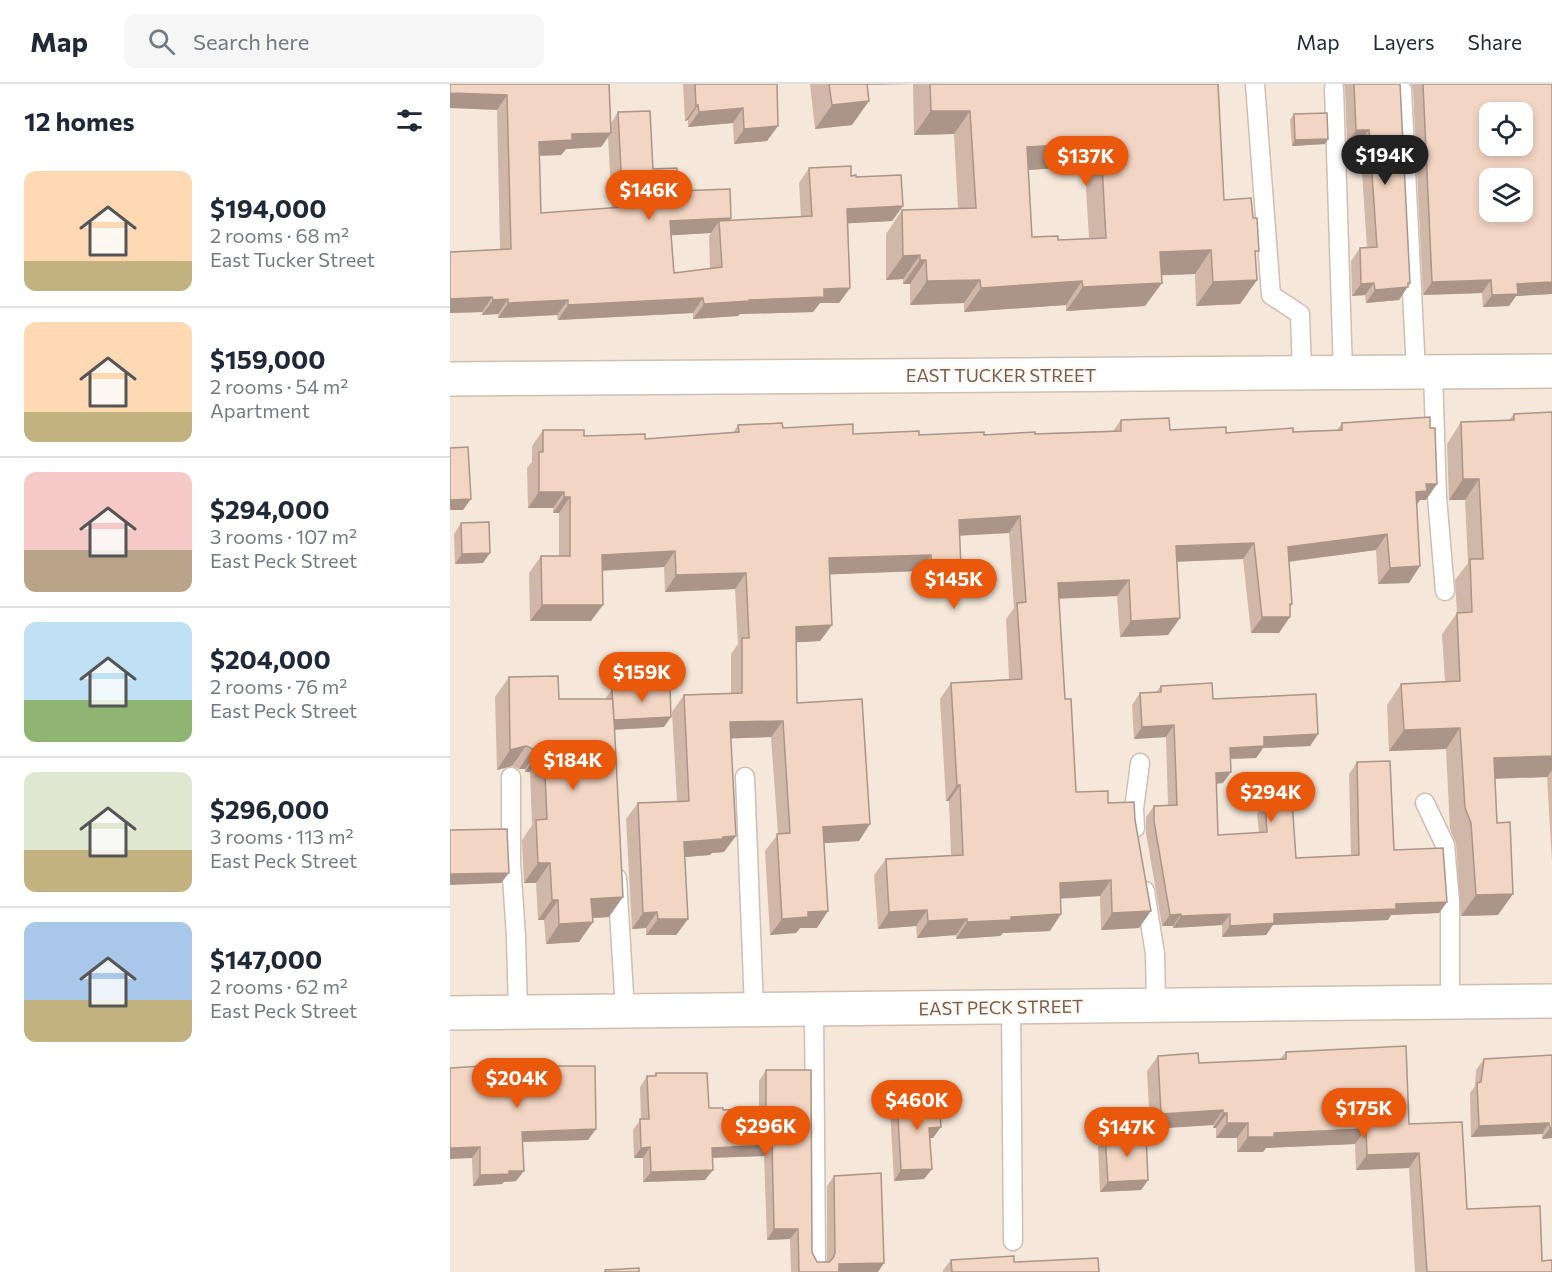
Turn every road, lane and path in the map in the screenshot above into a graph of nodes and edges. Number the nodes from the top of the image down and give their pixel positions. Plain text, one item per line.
1 (1255, 84) edge
2 (1334, 88) dead end
3 (1402, 90) edge
4 (1552, 371) edge
5 (1343, 372) junction
6 (1424, 372) junction
7 (1302, 373) junction
8 (450, 379) edge
9 (1445, 591) dead end
10 (1140, 763) dead end
11 (511, 777) edge
12 (745, 777) dead end
13 (1425, 803) dead end
14 (1136, 846) edge
15 (616, 857) edge
16 (1142, 878) edge
17 (1552, 1001) edge
18 (1450, 1002) junction
19 (1156, 1005) junction
20 (1011, 1007) junction
21 (754, 1009) junction
22 (814, 1009) junction
23 (625, 1011) junction
24 (518, 1012) junction
25 (450, 1013) edge
26 (1013, 1241) dead end
27 (816, 1263) edge

1 - 7 lane
2 - 5 lane
3 - 6 lane
4 - 6 street, EAST TUCKER STREET
5 - 6 street, EAST TUCKER STREET
5 - 7 street, EAST TUCKER STREET
6 - 9 lane
7 - 8 street, EAST TUCKER STREET
10 - 14 lane
11 - 24 lane
12 - 21 lane
13 - 18 lane
15 - 23 lane
16 - 19 lane
17 - 18 street, EAST PECK STREET
18 - 19 street, EAST PECK STREET
19 - 20 street, EAST PECK STREET
20 - 22 street, EAST PECK STREET
20 - 26 lane
21 - 22 street, EAST PECK STREET
21 - 23 street, EAST PECK STREET
22 - 27 lane
23 - 24 street, EAST PECK STREET
24 - 25 street, EAST PECK STREET

